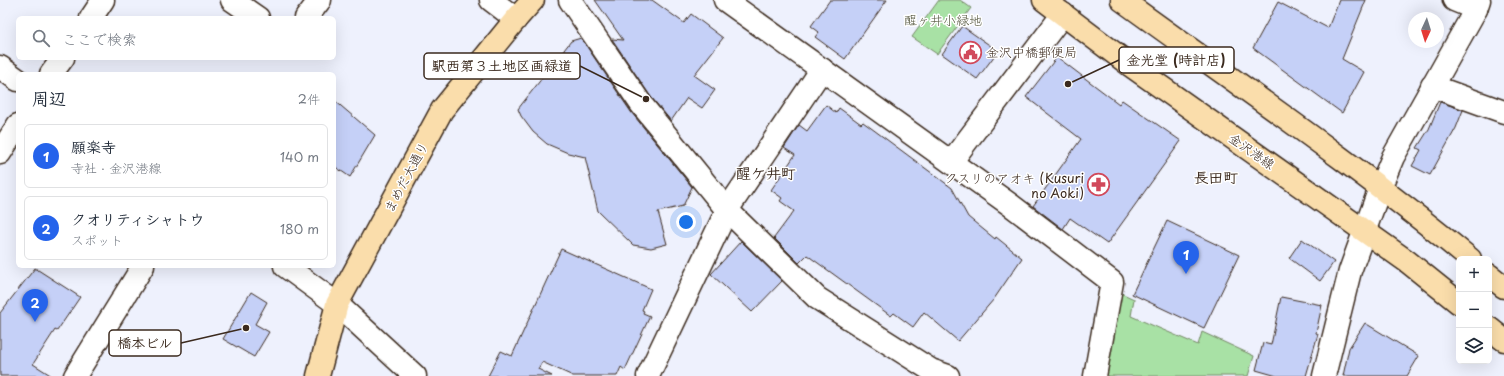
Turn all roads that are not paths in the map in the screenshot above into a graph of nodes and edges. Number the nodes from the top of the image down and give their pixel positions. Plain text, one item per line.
1 (104, 0) edge
2 (232, 0) edge
3 (320, 0) edge
4 (491, 0) edge
5 (532, 0) edge
6 (570, 0) edge
7 (725, 0) edge
8 (1044, 0) edge
9 (1122, 0) edge
10 (1454, 0) edge
11 (1477, 4) edge
12 (1063, 14) junction
13 (92, 16) edge
14 (255, 16) edge
15 (308, 16) edge
16 (516, 18) junction
17 (62, 60) edge
18 (0, 67) edge
19 (822, 70) junction
20 (52, 72) edge
21 (16, 79) edge
22 (1432, 86) junction
23 (1504, 112) edge
24 (16, 128) edge
25 (0, 153) edge
26 (951, 162) junction
27 (1380, 188) junction
28 (727, 210) junction
29 (1363, 230) junction
30 (1466, 256) edge
31 (142, 268) edge
32 (288, 268) edge
33 (1492, 277) edge
34 (1504, 287) edge
35 (1456, 301) edge
36 (337, 304) junction
37 (1492, 330) edge
38 (1504, 340) edge
39 (74, 376) edge
40 (318, 376) edge
41 (415, 376) edge
42 (648, 376) edge
43 (948, 376) edge
44 (1095, 376) edge
45 (1324, 376) edge

1 - 13 street
2 - 14 street
3 - 15 street
4 - 16 street
5 - 16 main road, まめだ大通り
6 - 28 street
7 - 19 street
8 - 12 main road, 金沢港線
9 - 27 main road
10 - 11 street
11 - 22 street
12 - 26 street
12 - 29 main road, 金沢港線
16 - 36 main road, まめだ大通り
17 - 20 street
18 - 21 street
19 - 26 street
19 - 28 street
22 - 23 street
22 - 27 street
24 - 25 street
26 - 44 street
27 - 29 street
27 - 30 main road
28 - 42 street
28 - 43 street
29 - 35 main road, 金沢港線
29 - 45 street
31 - 39 street
32 - 36 street
33 - 34 main road
36 - 40 main road, まめだ大通り
36 - 41 street
37 - 38 main road

